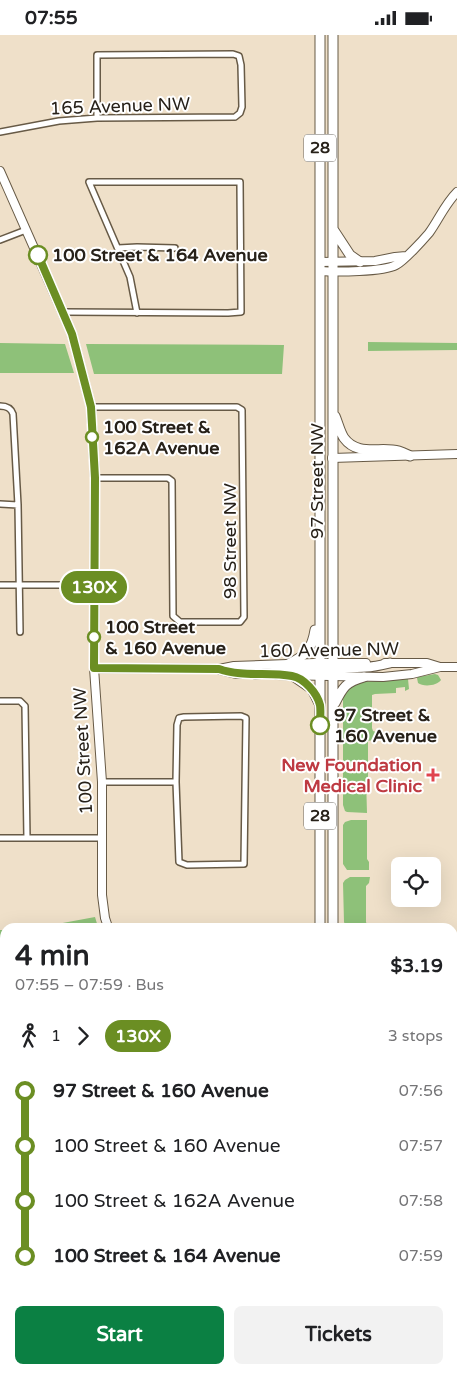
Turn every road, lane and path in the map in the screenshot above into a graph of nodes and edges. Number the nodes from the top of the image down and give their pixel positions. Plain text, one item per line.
1 (320, 35) edge
2 (333, 35) edge
3 (340, 35) edge
4 (333, 56) junction
5 (96, 117) junction
6 (0, 132) edge
7 (0, 171) edge
8 (457, 192) edge
9 (333, 229) junction
10 (26, 230) junction
11 (0, 240) edge
12 (118, 248) junction
13 (175, 248) dead end
14 (406, 256) junction
15 (360, 262) junction
16 (320, 267) junction
17 (333, 267) junction
18 (64, 312) junction
19 (137, 313) junction
20 (0, 406) edge
21 (91, 407) junction
22 (333, 410) junction
23 (457, 454) edge
24 (410, 456) junction
25 (320, 458) junction
26 (332, 458) junction
27 (95, 478) junction
28 (0, 505) edge
29 (18, 505) junction
30 (0, 585) edge
31 (19, 585) junction
32 (94, 585) junction
33 (320, 605) junction
34 (20, 632) dead end
35 (390, 663) joint
36 (288, 664) junction
37 (440, 667) junction
38 (457, 667) edge
39 (94, 668) junction
40 (219, 669) junction
41 (320, 670) junction
42 (333, 670) junction
43 (254, 674) junction
44 (293, 676) junction
45 (364, 677) junction
46 (0, 701) edge
47 (320, 705) junction
48 (333, 705) junction
49 (176, 781) junction
50 (102, 782) junction
51 (0, 837) edge
52 (27, 838) junction
53 (102, 838) junction
54 (107, 923) edge
55 (320, 923) edge
56 (333, 923) edge

1 - 16 main road, 97 Street NW / 28
2 - 4 main road, 97 Street NW
3 - 4 main road
4 - 9 main road, 97 Street NW
5 - 5 street, 165 Avenue NW
5 - 6 street, 165 Avenue NW
7 - 10 street, 100 Street NW
8 - 14 street
9 - 15 main road
9 - 17 main road, 97 Street NW
10 - 11 street
10 - 18 street, 100 Street NW
12 - 13 street
12 - 19 street
12 - 19 street
14 - 15 street
14 - 17 street
15 - 17 street
16 - 17 street
16 - 25 main road, 97 Street NW
17 - 22 main road, 97 Street NW
18 - 19 street
18 - 21 street, 100 Street NW
20 - 29 street
21 - 27 street, 100 Street NW
21 - 27 street, 98 Street NW
22 - 24 main road
22 - 26 main road, 97 Street NW
23 - 24 street
24 - 26 street
25 - 26 street
25 - 33 main road, 97 Street NW
26 - 42 main road, 97 Street NW
27 - 32 street, 100 Street NW
28 - 29 street
29 - 31 street
30 - 31 street
31 - 32 street
31 - 34 street
32 - 39 street, 100 Street NW
33 - 36 main road
33 - 41 main road, 97 Street NW
35 - 37 street, 160 Avenue NW
35 - 42 main road
36 - 40 street, 160 Avenue NW
36 - 41 street, 160 Avenue NW
37 - 38 street, 160 Avenue NW
37 - 45 street, 160 Avenue NW
39 - 40 street, 160 Avenue NW
39 - 50 street, 100 Street NW
40 - 43 street, 160 Avenue NW
41 - 42 street, 160 Avenue NW
41 - 42 main road
41 - 43 main road
41 - 44 street, 160 Avenue NW
41 - 47 main road, 97 Street NW
42 - 45 street, 160 Avenue NW
42 - 48 main road, 97 Street NW
43 - 44 street, 160 Avenue NW
44 - 47 main road
45 - 48 main road
46 - 52 street
47 - 55 main road, 97 Street NW / 28
48 - 56 main road, 97 Street NW
49 - 49 street
49 - 50 street
50 - 53 street, 100 Street NW
51 - 52 street
52 - 53 street
53 - 54 street, 100 Street NW

